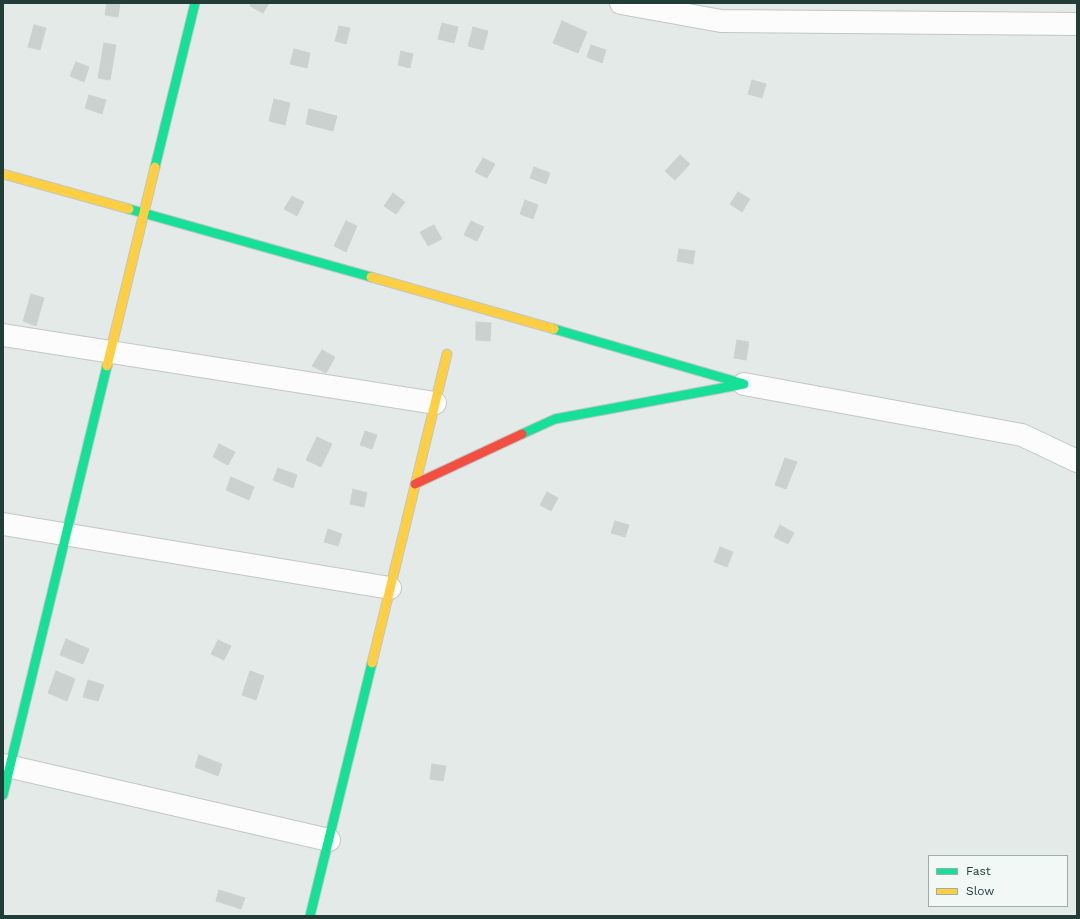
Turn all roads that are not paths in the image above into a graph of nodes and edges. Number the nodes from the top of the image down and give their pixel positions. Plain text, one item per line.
1 (195, 3) edge
2 (621, 3) edge
3 (1077, 24) edge
4 (3, 174) edge
5 (144, 213) junction
6 (3, 335) edge
7 (110, 351) junction
8 (447, 354) dead end
9 (744, 384) junction
10 (434, 403) junction
11 (1077, 461) edge
12 (415, 484) junction
13 (3, 524) edge
14 (66, 534) junction
15 (390, 588) junction
16 (6, 765) edge
17 (3, 795) edge
18 (329, 840) junction
19 (310, 916) edge

1 - 5 street
2 - 3 street
4 - 5 street
5 - 7 street
5 - 9 street
6 - 7 street
7 - 10 street
7 - 14 street
8 - 10 street
9 - 11 street
9 - 12 street
10 - 12 street
12 - 15 street
13 - 14 street
14 - 15 street
14 - 16 street
15 - 18 street
16 - 17 street
16 - 18 street
18 - 19 street

